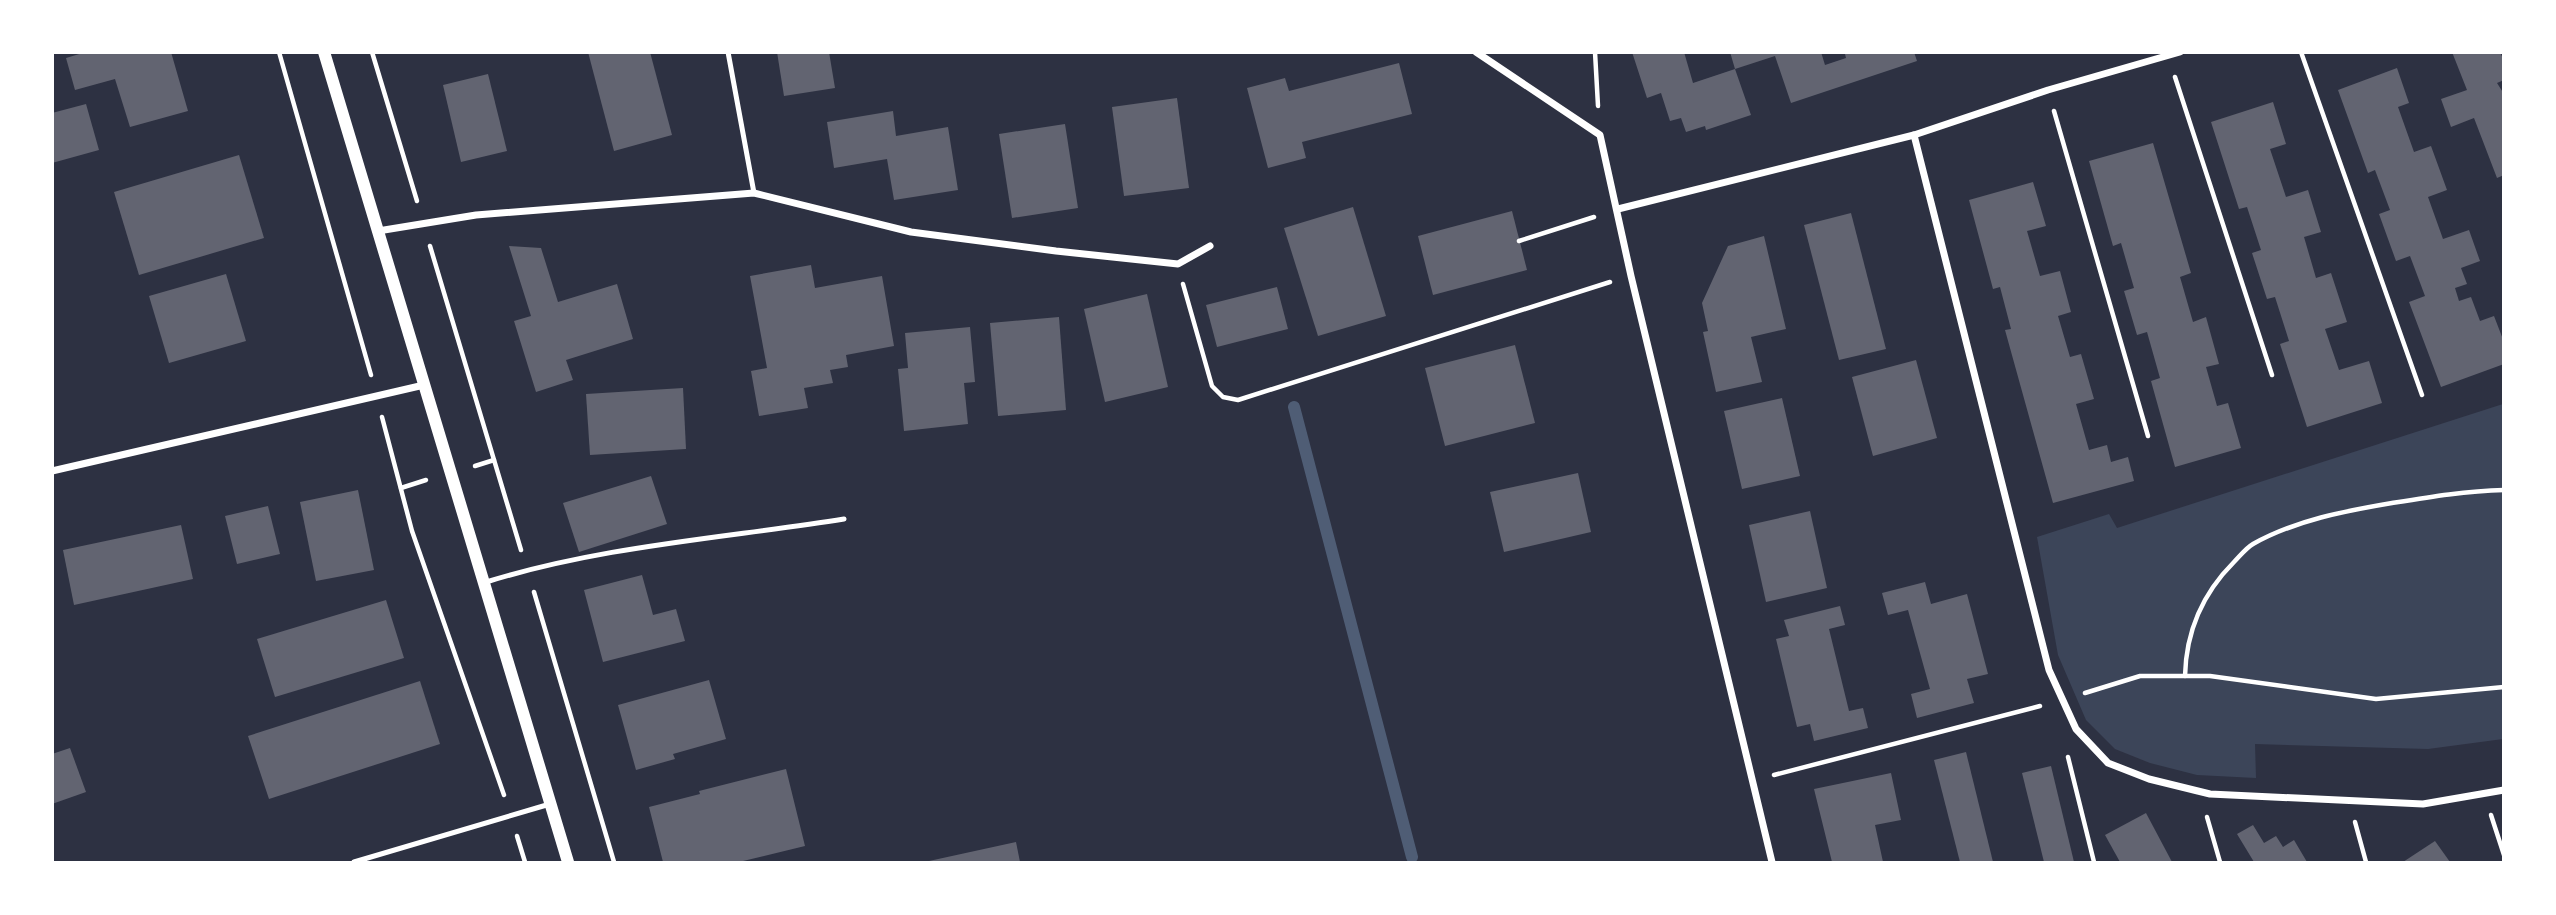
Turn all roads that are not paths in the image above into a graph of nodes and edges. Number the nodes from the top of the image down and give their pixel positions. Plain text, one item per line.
1 (324, 52) edge
2 (728, 52) edge
3 (1476, 52) edge
4 (2180, 52) edge
5 (1914, 135) junction
6 (754, 193) junction
7 (1618, 209) junction
8 (378, 231) junction
9 (1210, 246) dead end
10 (424, 385) junction
11 (52, 471) edge
12 (845, 519) dead end
13 (483, 583) junction
14 (2504, 790) edge
15 (550, 804) junction
16 (354, 863) edge
17 (568, 863) edge
18 (1772, 863) edge

1 - 8 street
2 - 6 lane
3 - 7 street
4 - 5 street
5 - 7 street
5 - 14 street
6 - 8 street
6 - 9 street
7 - 18 street
8 - 10 street
10 - 11 street
10 - 13 street
12 - 13 lane
13 - 15 street
15 - 16 lane
15 - 17 street

